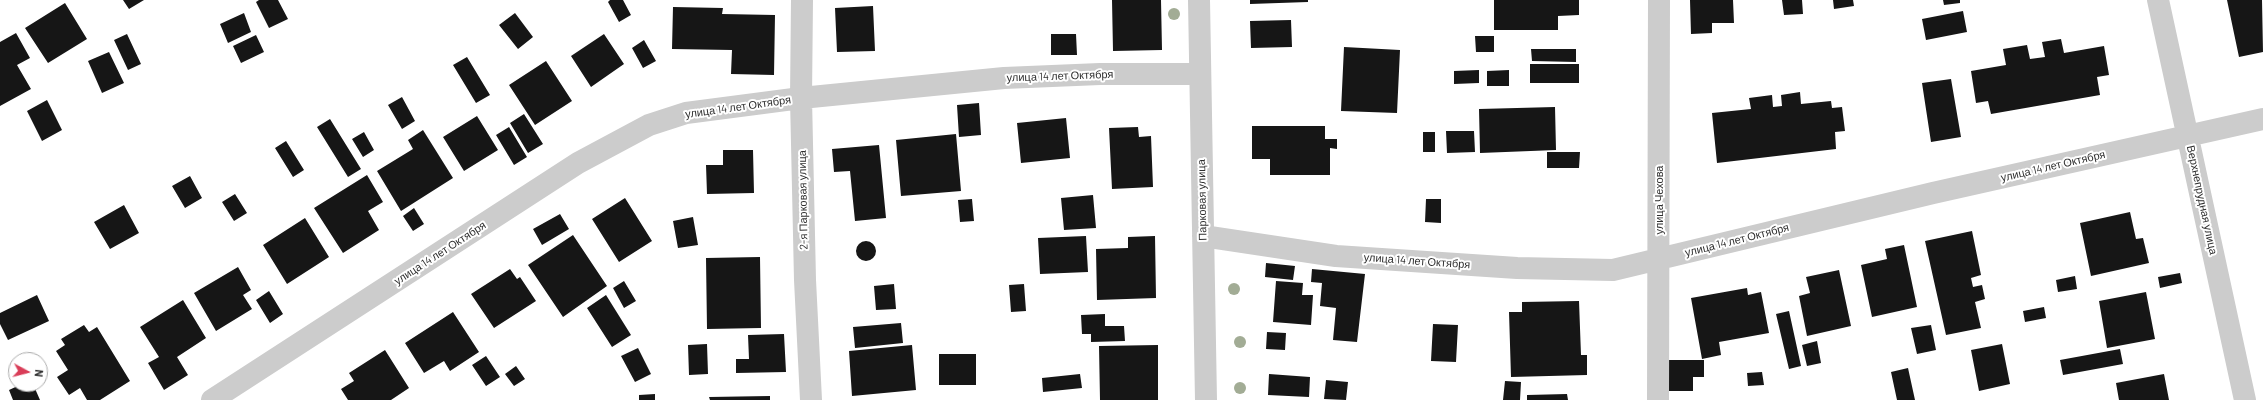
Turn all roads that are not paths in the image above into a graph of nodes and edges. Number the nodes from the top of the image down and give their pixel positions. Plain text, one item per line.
1 (802, 0) edge
2 (1199, 0) edge
3 (1660, 0) edge
4 (2158, 0) edge
5 (1199, 74) junction
6 (801, 98) junction
7 (2263, 119) edge
8 (2188, 136) junction
9 (1203, 236) junction
10 (1659, 259) junction
11 (212, 400) edge
12 (811, 400) edge
13 (1206, 400) edge
14 (1658, 400) edge
15 (2245, 400) edge

1 - 6 street, 2-я Парковая улица
2 - 5 street, Парковая улица
3 - 10 street, улица Чехова
4 - 8 street, Верхнепрудная улица
5 - 6 street, улица 14 лет Октября
5 - 9 street, Парковая улица
6 - 11 street, улица 14 лет Октября
6 - 12 street, 2-я Парковая улица
7 - 8 street, улица 14 лет Октября
8 - 10 street, улица 14 лет Октября
8 - 15 street, Верхнепрудная улица
9 - 10 street, улица 14 лет Октября
9 - 13 street, Парковая улица
10 - 14 street, улица Чехова

